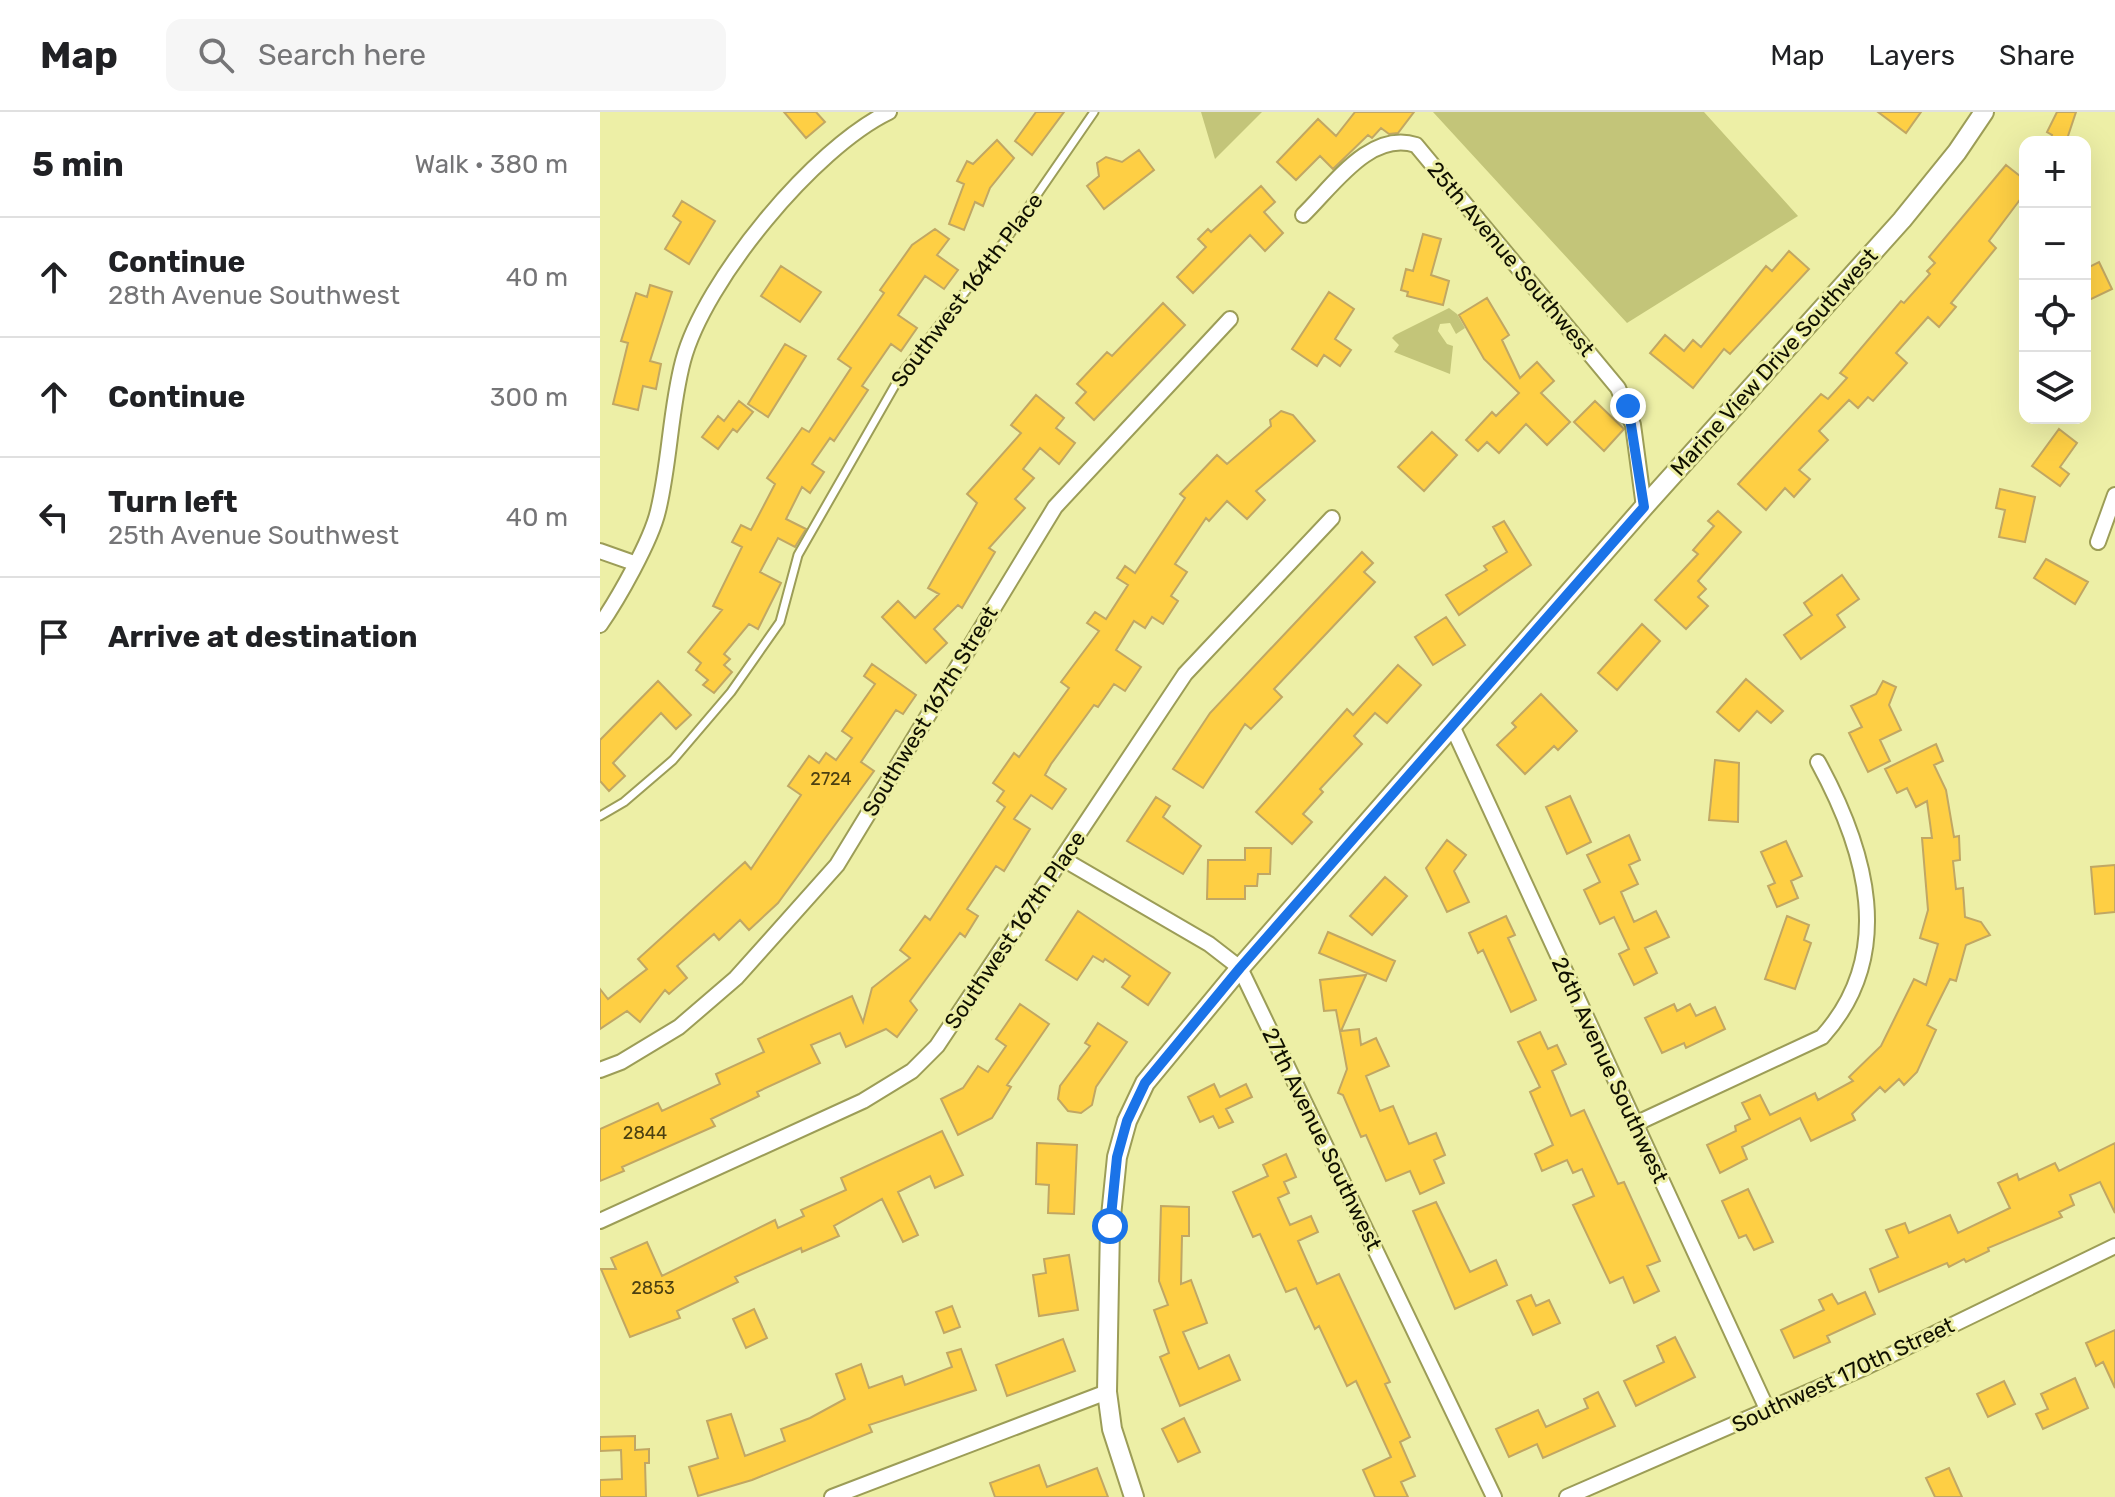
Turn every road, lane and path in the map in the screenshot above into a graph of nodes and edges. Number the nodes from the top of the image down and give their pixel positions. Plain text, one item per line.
1 (889, 112) edge
2 (1094, 112) edge
3 (1984, 112) edge
4 (1303, 215) dead end
5 (1230, 319) dead end
6 (2115, 495) edge
7 (1644, 507) junction
8 (1332, 518) dead end
9 (2098, 542) dead end
10 (600, 551) edge
11 (634, 563) junction
12 (600, 625) edge
13 (1453, 728) junction
14 (1818, 762) dead end
15 (600, 816) edge
16 (1063, 859) junction
17 (1240, 968) junction
18 (600, 1070) edge
19 (1635, 1124) junction
20 (600, 1221) edge
21 (2115, 1246) edge
22 (1107, 1392) junction
23 (1768, 1411) junction
24 (832, 1497) edge
25 (1134, 1497) edge
26 (1494, 1497) edge
27 (1567, 1497) edge

1 - 11 street
2 - 15 lane, Southwest 164th Place
3 - 7 street, Marine View Drive Southwest
4 - 7 street, 25th Avenue Southwest
5 - 18 street, Southwest 167th Street
6 - 9 street
7 - 13 street, Marine View Drive Southwest
8 - 16 street, Southwest 167th Place
10 - 11 street
11 - 12 street
13 - 17 street, Marine View Drive Southwest
13 - 19 street, 26th Avenue Southwest
14 - 19 street
16 - 17 street, 27th Avenue Southwest
16 - 20 street, Southwest 167th Place
17 - 22 street, Marine View Drive Southwest
17 - 26 street, 27th Avenue Southwest
19 - 23 street, 26th Avenue Southwest
21 - 23 street, Southwest 170th Street
22 - 24 street
22 - 25 street, Marine View Drive Southwest
23 - 27 street, Southwest 170th Street

